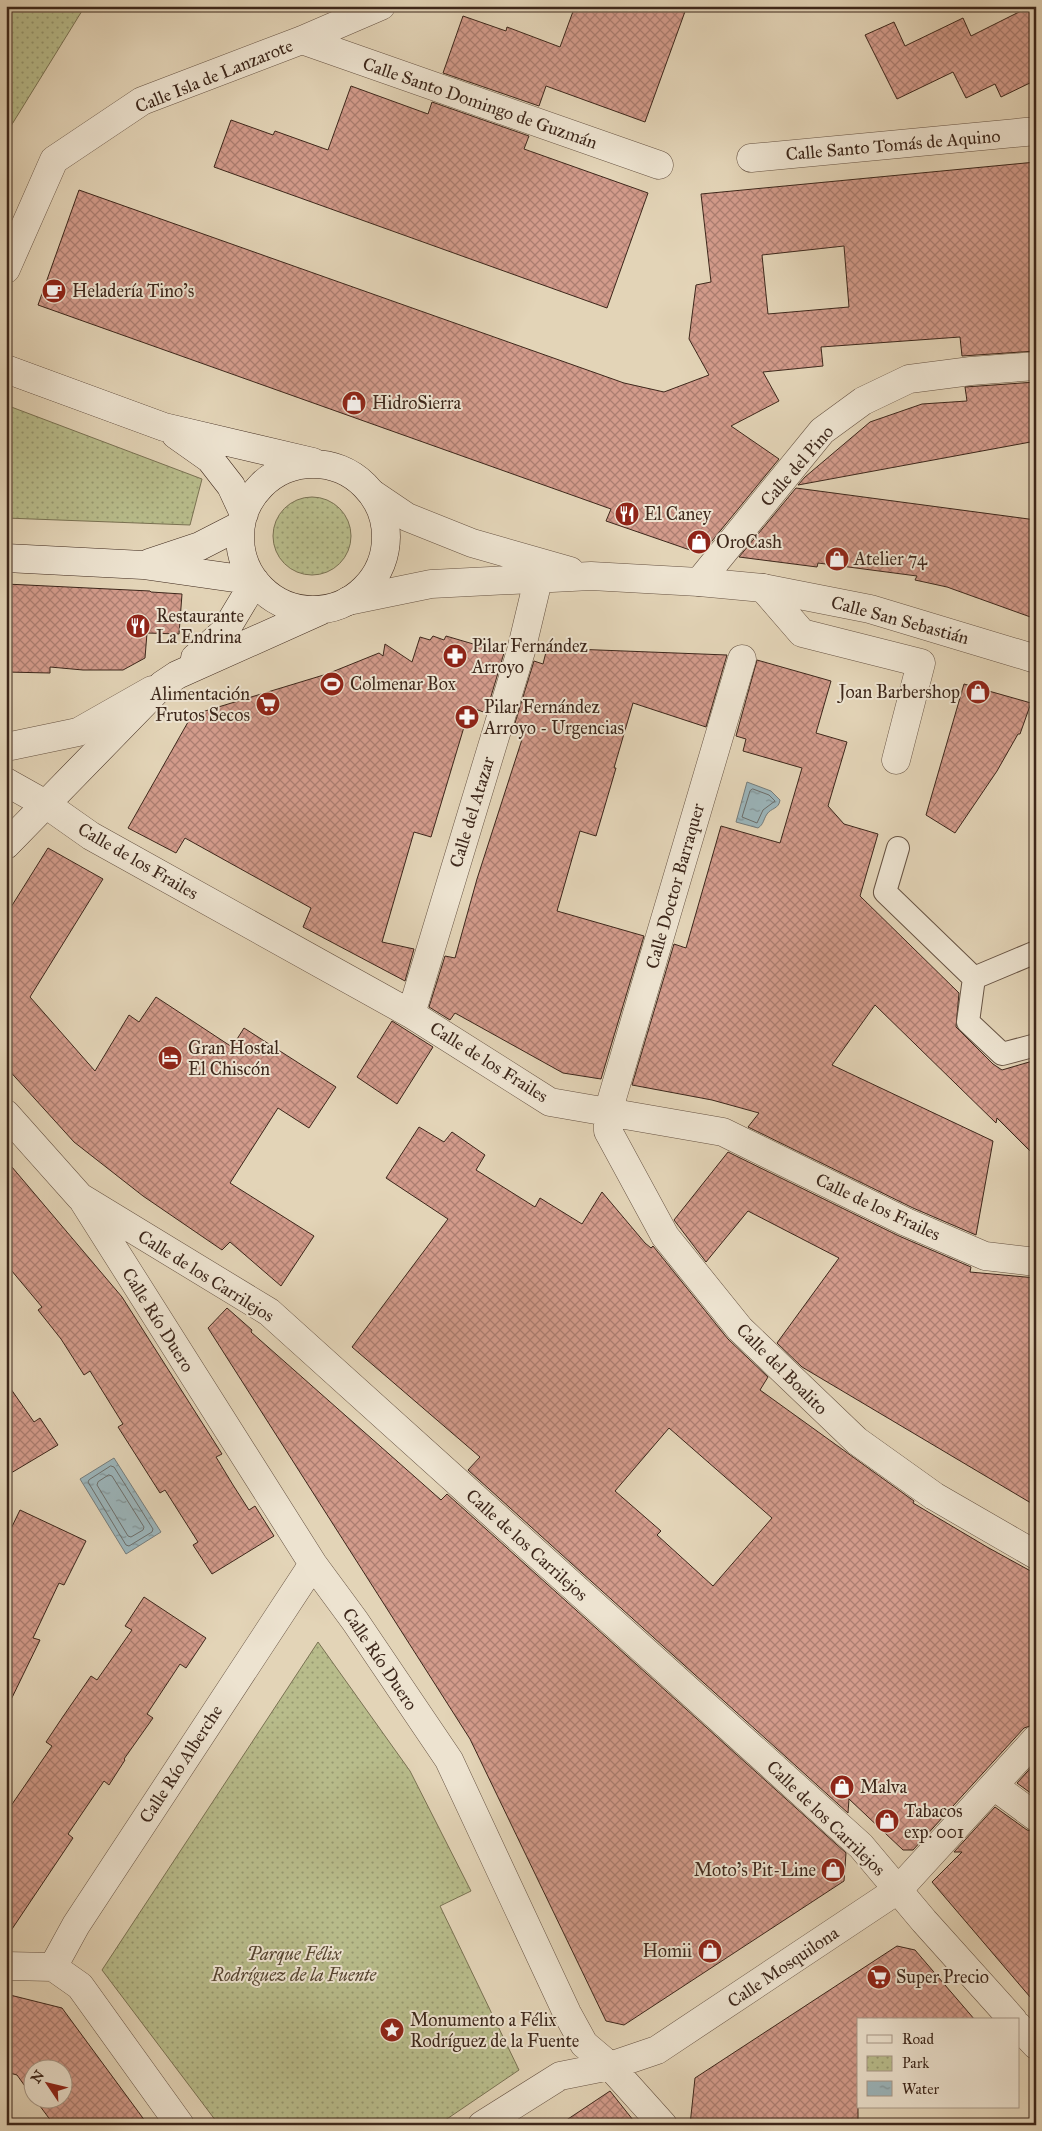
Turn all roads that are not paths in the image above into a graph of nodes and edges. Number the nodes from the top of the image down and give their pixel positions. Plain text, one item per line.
1 (381, 6) edge
2 (302, 40) junction
3 (1036, 131) edge
4 (751, 158) dead end
5 (659, 165) dead end
6 (6, 269) edge
7 (1036, 366) edge
8 (6, 369) edge
9 (164, 427) junction
10 (321, 464) junction
11 (373, 494) junction
12 (242, 520) junction
13 (6, 558) edge
14 (143, 565) junction
15 (590, 576) junction
16 (538, 580) junction
17 (255, 581) junction
18 (699, 582) junction
19 (763, 588) junction
20 (336, 605) junction
21 (742, 659) dead end
22 (1036, 659) edge
23 (170, 680) junction
24 (6, 745) edge
25 (896, 760) dead end
26 (6, 782) edge
27 (47, 805) junction
28 (6, 845) edge
29 (898, 848) dead end
30 (1036, 952) edge
31 (974, 978) junction
32 (411, 1014) junction
33 (1036, 1045) edge
34 (608, 1112) junction
35 (6, 1114) edge
36 (80, 1197) junction
37 (1036, 1262) edge
38 (1036, 1555) edge
39 (313, 1564) junction
40 (1036, 1739) edge
41 (994, 1786) junction
42 (1036, 1817) edge
43 (899, 1889) junction
44 (6, 1966) edge
45 (53, 1967) junction
46 (1011, 2018) edge
47 (1020, 2028) edge
48 (1036, 2045) edge
49 (610, 2066) junction
50 (180, 2125) edge
51 (482, 2125) edge
52 (663, 2125) edge

1 - 2 street, Calle Isla de Lanzarote
2 - 5 street, Calle Santo Domingo de Guzmán
2 - 6 street, Calle Isla de Lanzarote
3 - 4 street, Calle Santo Tomás de Aquino
7 - 18 street, Calle del Pino
8 - 9 street
9 - 10 street
9 - 12 street
10 - 11 street
10 - 12 street
11 - 15 street
11 - 20 street
12 - 14 street
12 - 17 street
13 - 14 street
14 - 17 street
15 - 16 street
15 - 18 street, Calle San Sebastián
16 - 20 street
16 - 32 street, Calle del Atazar
17 - 20 street
17 - 23 street
18 - 19 street, Calle San Sebastián
19 - 22 street, Calle San Sebastián
19 - 25 street, Calle San Sebastián
20 - 23 street
21 - 34 street, Calle Doctor Barraquer
23 - 24 street
23 - 27 street
26 - 27 street, Calle de los Frailes
27 - 28 street
27 - 32 street, Calle de los Frailes
29 - 31 street
30 - 31 street
31 - 33 street
32 - 34 street, Calle de los Frailes
34 - 37 street, Calle de los Frailes
34 - 38 street, Calle del Boalito
35 - 36 street, Calle de los Carrilejos
36 - 39 street, Calle Río Duero
36 - 43 street, Calle de los Carrilejos
39 - 45 street, Calle Río Alberche
39 - 49 street, Calle Río Duero
40 - 41 street, Calle Mosquilona
41 - 42 street
41 - 43 street, Calle Mosquilona
43 - 46 street, Calle de los Carrilejos
43 - 49 street, Calle Mosquilona
44 - 45 street
45 - 50 street
47 - 48 street
49 - 51 street, Calle Mosquilona
49 - 52 street, Calle Río Duero

